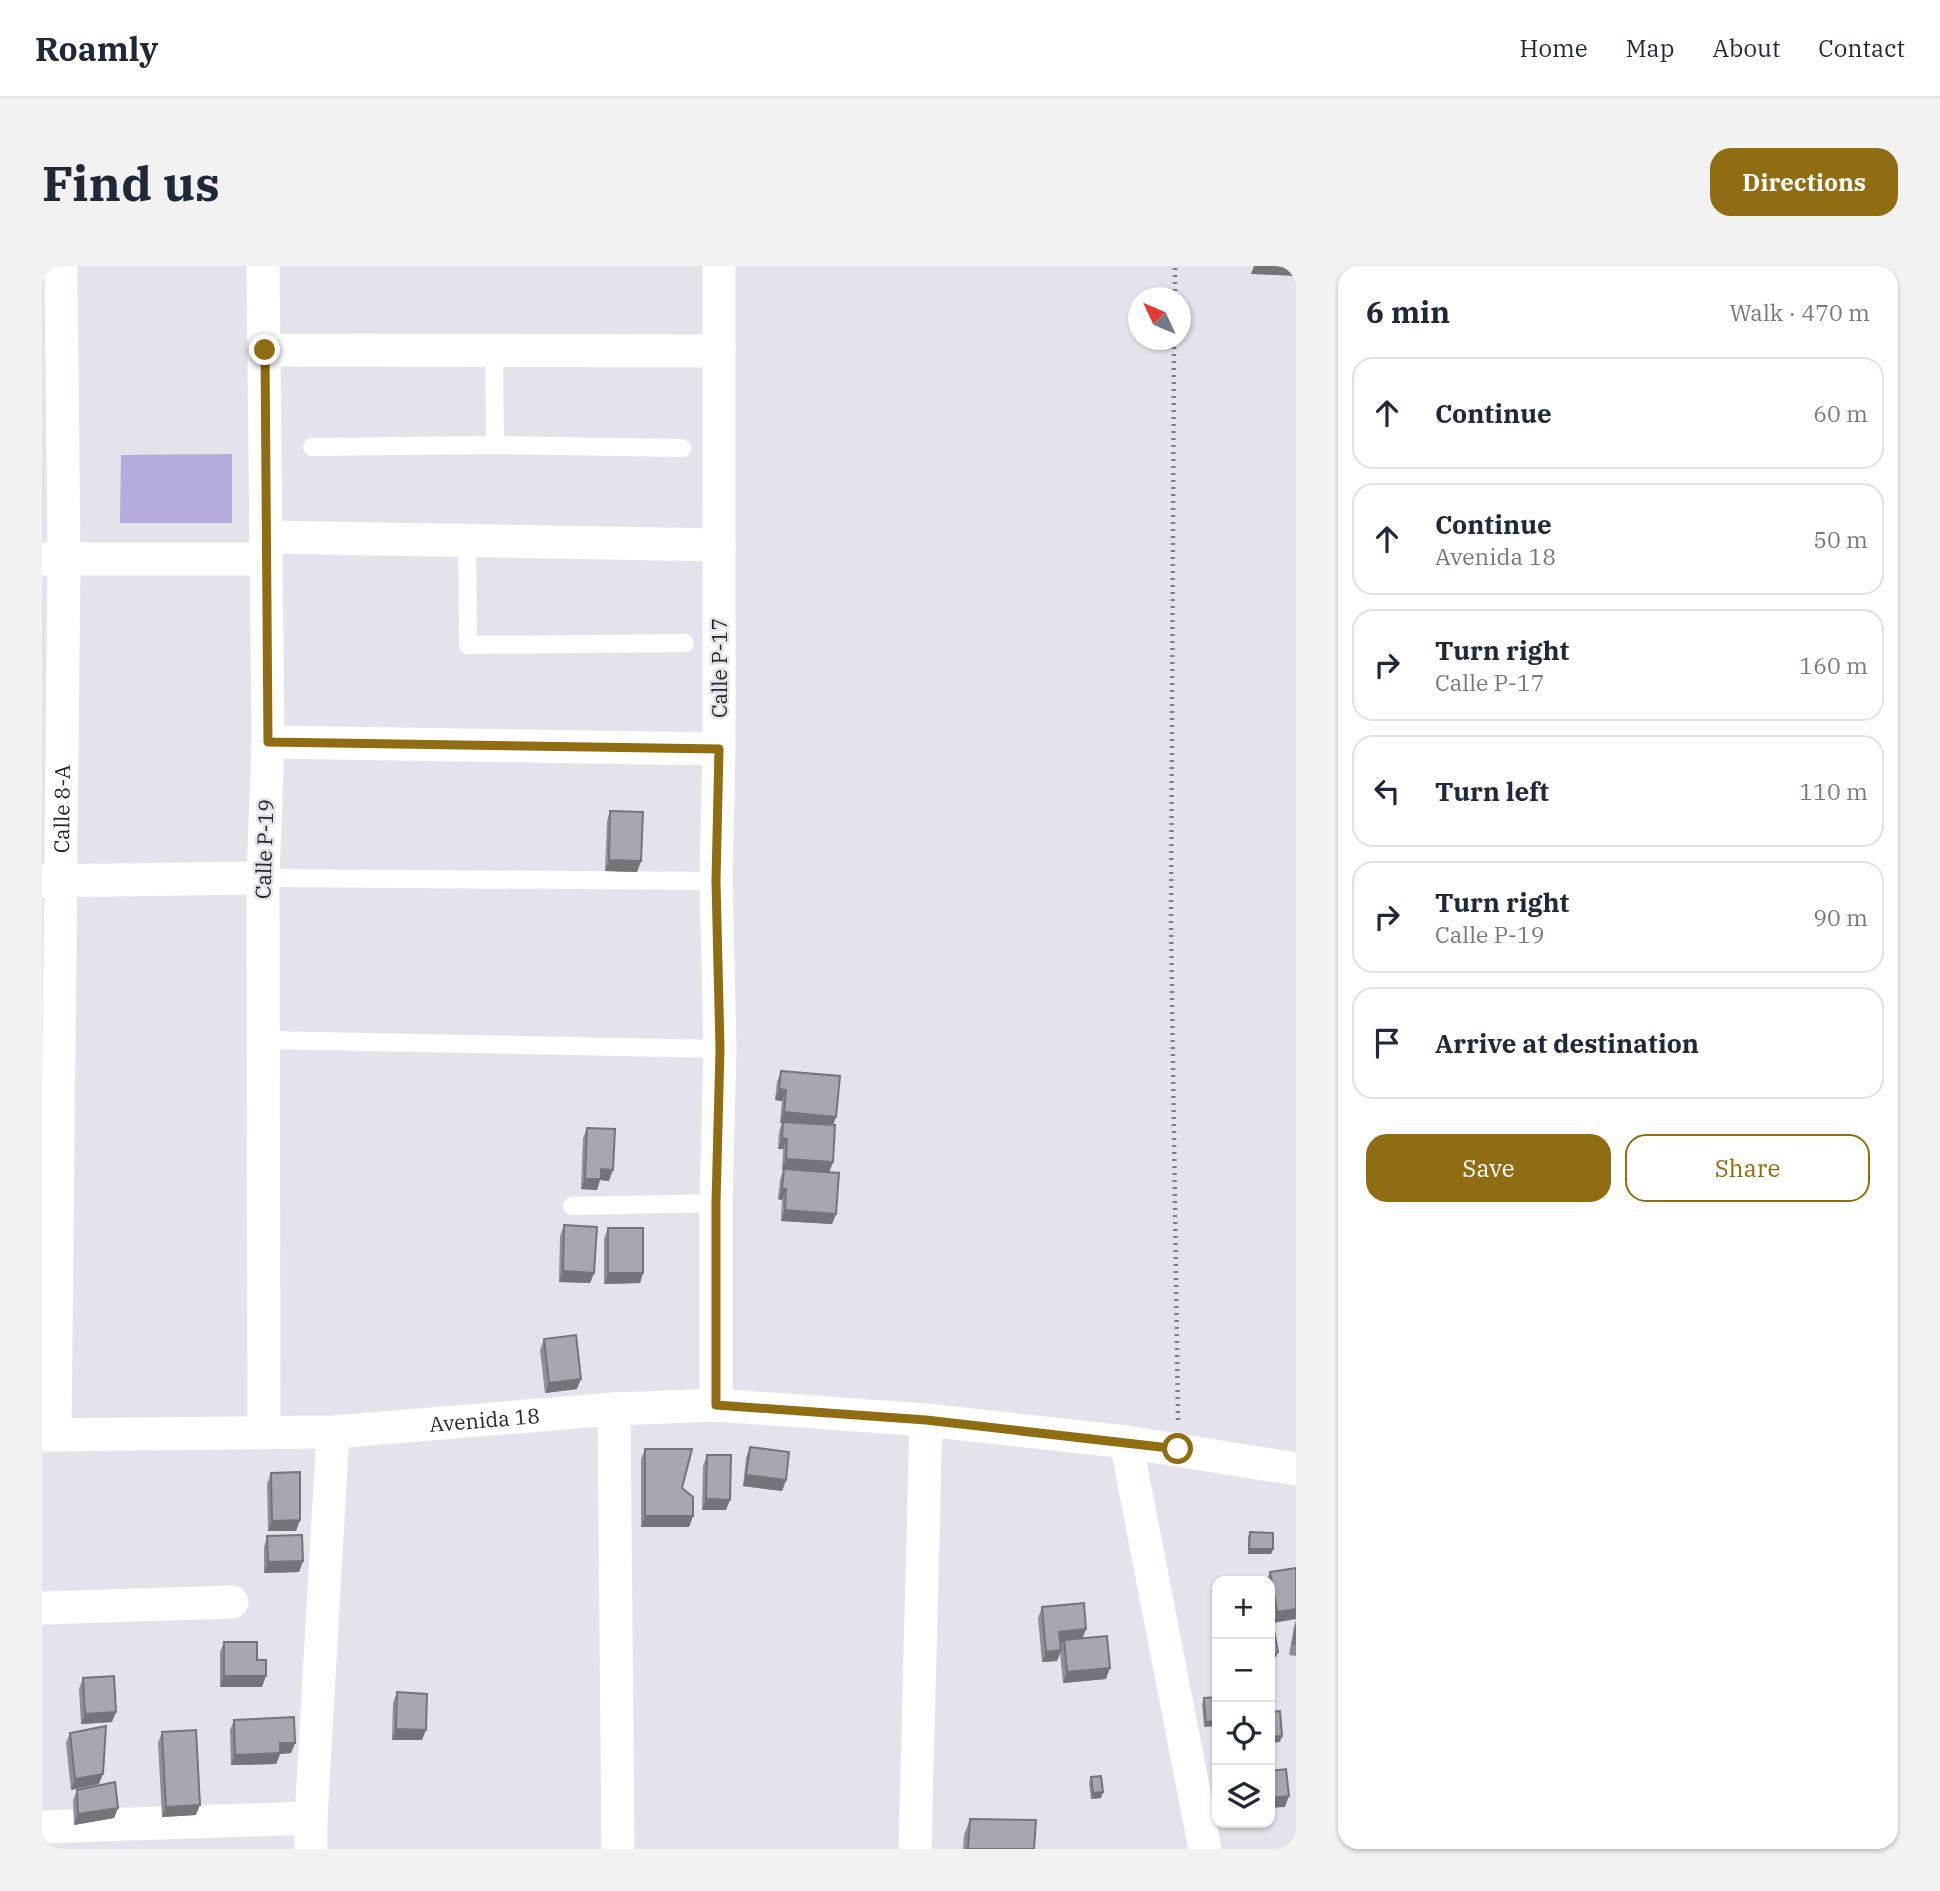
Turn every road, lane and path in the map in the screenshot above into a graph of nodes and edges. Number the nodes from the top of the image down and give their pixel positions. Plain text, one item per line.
1 (61, 266) edge
2 (263, 266) edge
3 (719, 266) edge
4 (1175, 266) edge
5 (1175, 287) edge
6 (265, 350) junction
7 (1174, 350) edge
8 (494, 351) junction
9 (719, 351) junction
10 (495, 446) junction
11 (312, 447) dead end
12 (682, 448) dead end
13 (467, 540) junction
14 (719, 545) junction
15 (266, 548) junction
16 (53, 559) edge
17 (685, 643) dead end
18 (268, 742) junction
19 (719, 749) junction
20 (263, 878) junction
21 (51, 881) edge
22 (716, 881) junction
23 (263, 1040) junction
24 (720, 1049) junction
25 (716, 1203) junction
26 (572, 1206) dead end
27 (716, 1405) junction
28 (614, 1409) junction
29 (926, 1420) junction
30 (264, 1432) junction
31 (333, 1432) junction
32 (48, 1435) edge
33 (1126, 1443) junction
34 (1178, 1449) junction
35 (1296, 1469) edge
36 (232, 1601) dead end
37 (42, 1608) edge
38 (42, 1827) edge
39 (311, 1834) edge
40 (618, 1849) edge
41 (915, 1849) edge
42 (1205, 1849) edge

1 - 16 street, Calle 8-A
2 - 6 street, Calle P-19
3 - 9 street, Calle P-17
4 - 5 path
6 - 8 street
6 - 15 street, Calle P-19
7 - 34 path
8 - 9 street
8 - 10 lane
9 - 14 street, Calle P-17
10 - 11 lane
10 - 12 lane
13 - 14 street
13 - 15 street
13 - 17 lane
14 - 19 street, Calle P-17
15 - 16 street
15 - 18 street, Calle P-19
16 - 21 street, Calle 8-A
18 - 19 street
18 - 20 street, Calle P-19
19 - 22 street, Calle P-17
20 - 21 street
20 - 22 lane
20 - 23 street, Calle P-19
21 - 32 street, Calle 8-A
22 - 24 street, Calle P-17
23 - 24 lane
23 - 30 street, Calle P-19
24 - 25 street, Calle P-17
25 - 26 lane
25 - 27 street, Calle P-17
27 - 28 street, Avenida 18
27 - 29 street, Avenida 18
28 - 31 street, Avenida 18
28 - 40 street
29 - 33 street, Avenida 18
29 - 41 street
30 - 31 street, Avenida 18
30 - 32 street, Avenida 18
31 - 39 street
33 - 34 street, Avenida 18
33 - 42 street
34 - 35 street, Avenida 18
36 - 37 street
38 - 39 street

